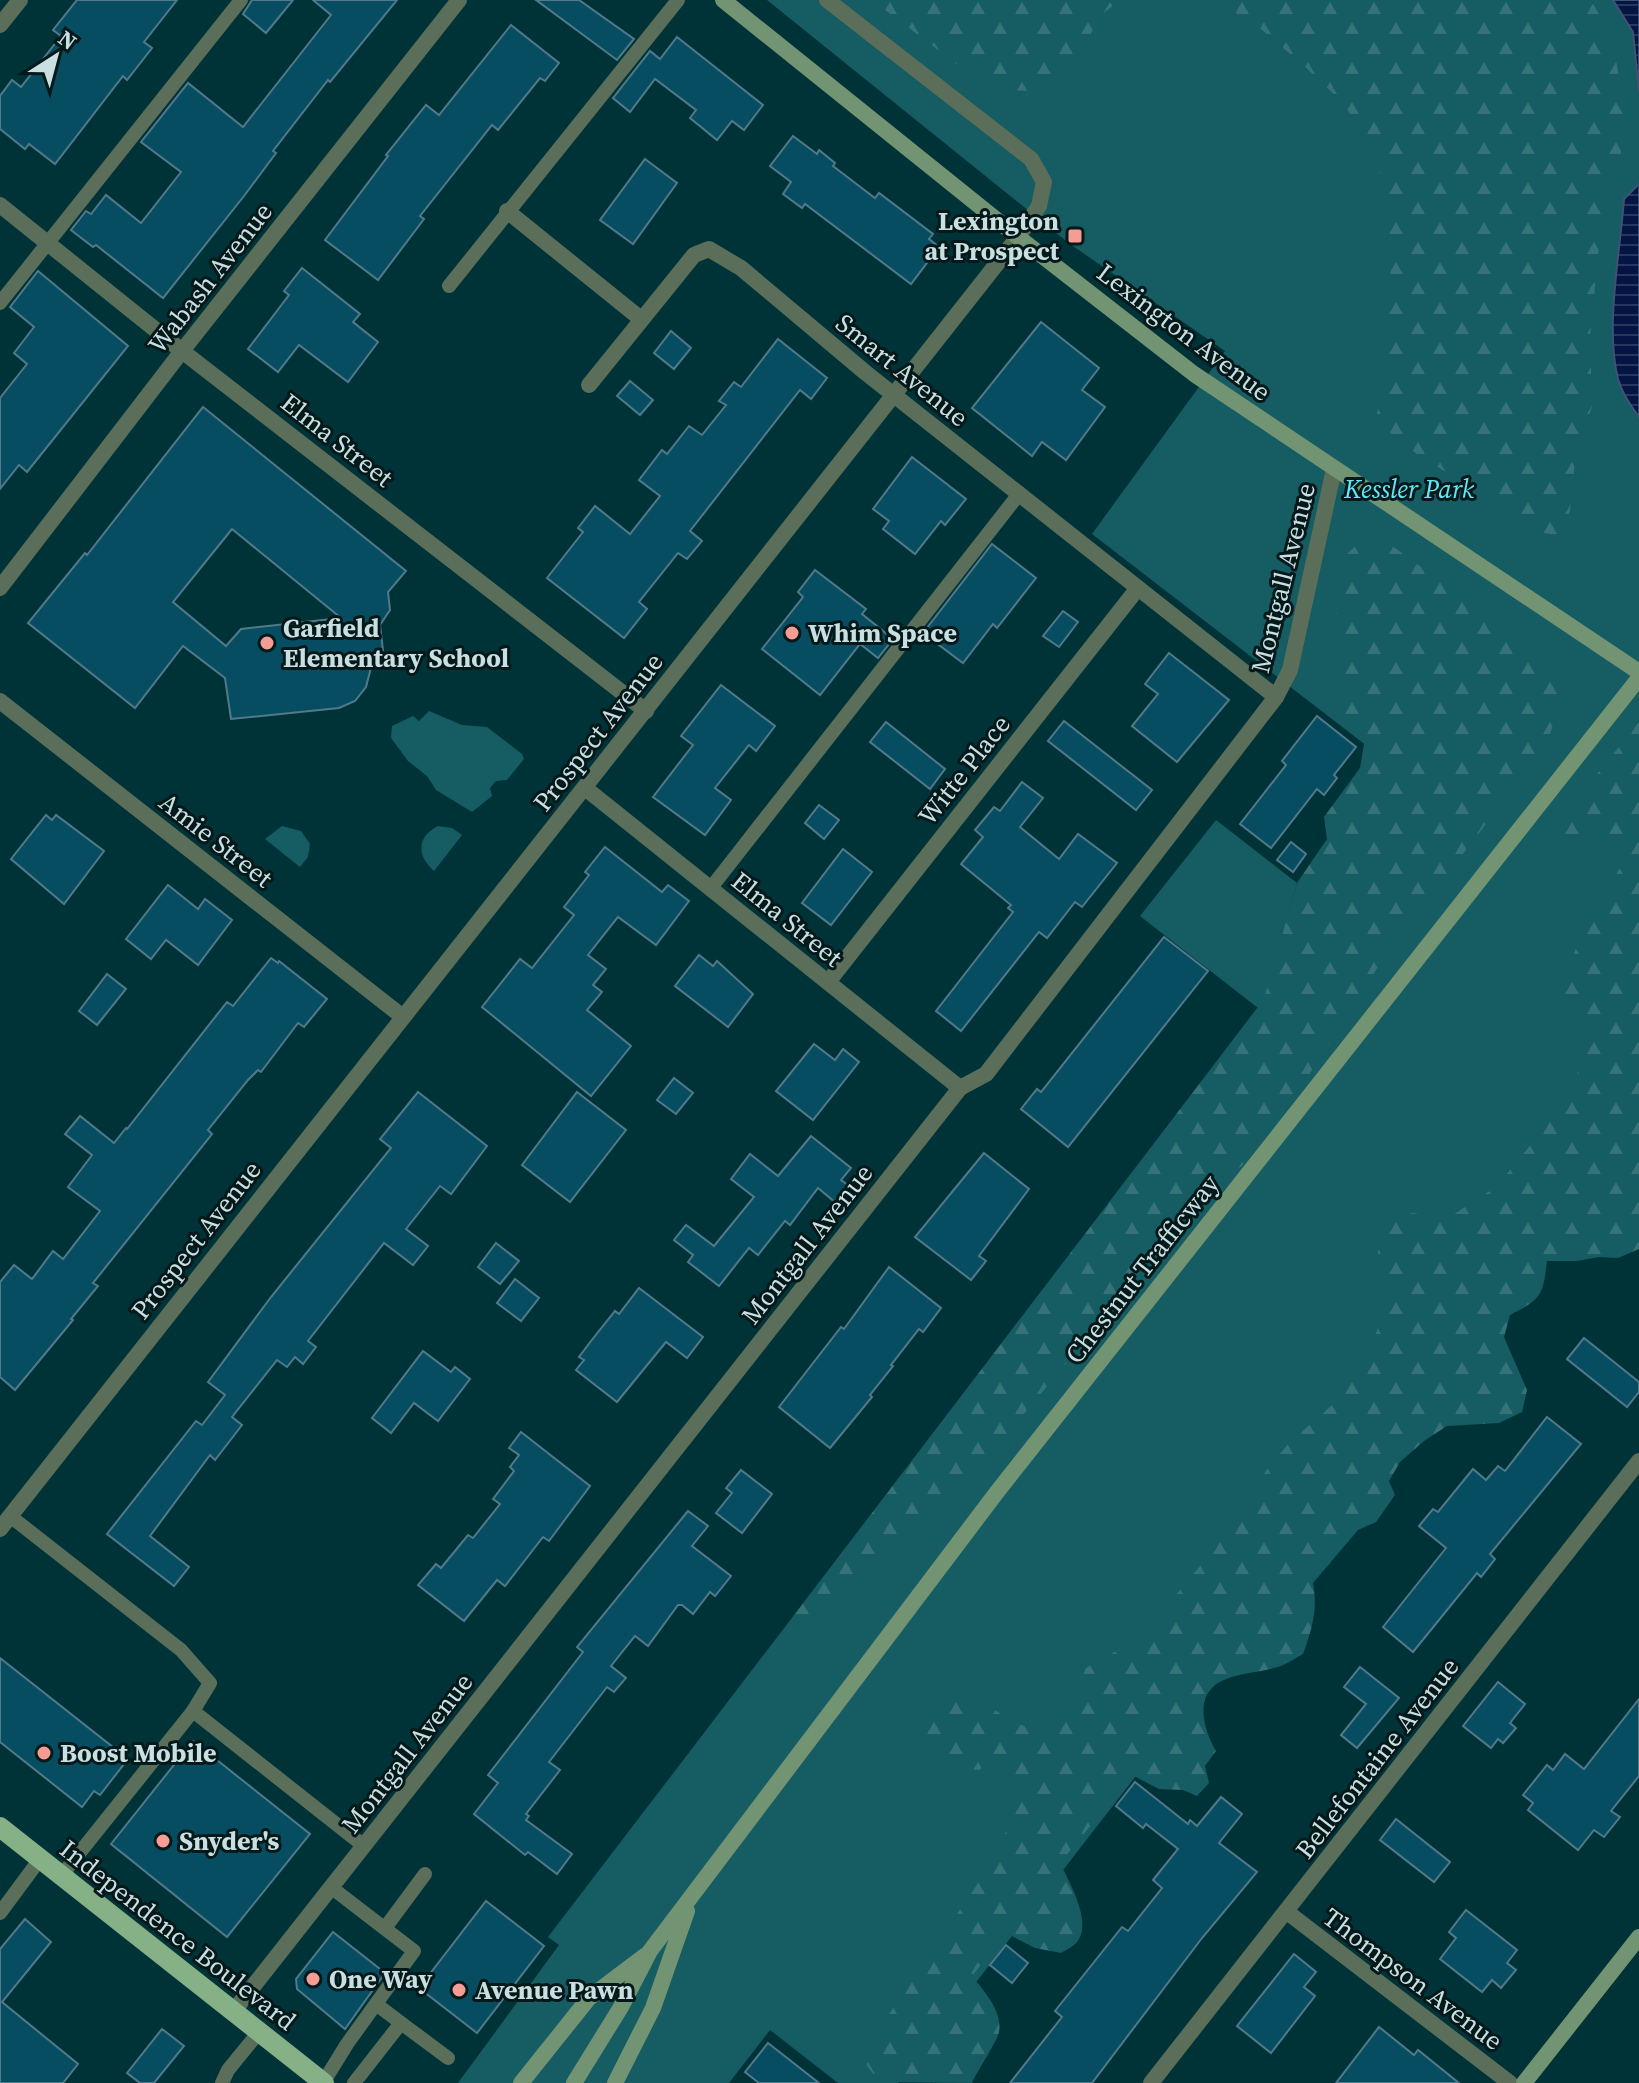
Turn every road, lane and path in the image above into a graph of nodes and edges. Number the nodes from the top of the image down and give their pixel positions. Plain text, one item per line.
1 (20, 0) edge
2 (241, 0) edge
3 (459, 0) edge
4 (678, 0) edge
5 (723, 0) edge
6 (827, 0) edge
7 (0, 25) edge
8 (0, 205) edge
9 (507, 211) junction
10 (1018, 237) junction
11 (48, 243) junction
12 (449, 286) dead end
13 (0, 303) edge
14 (641, 319) junction
15 (182, 351) junction
16 (589, 385) dead end
17 (893, 394) junction
18 (1334, 469) junction
19 (1019, 494) junction
20 (0, 588) edge
21 (1138, 588) junction
22 (1639, 675) edge
23 (1276, 697) junction
24 (0, 701) edge
25 (646, 711) junction
26 (585, 788) junction
27 (710, 889) junction
28 (828, 982) junction
29 (403, 1017) junction
30 (960, 1088) junction
31 (1639, 1461) edge
32 (5, 1522) edge
33 (193, 1711) junction
34 (0, 1827) edge
35 (364, 1846) junction
36 (40, 1859) junction
37 (425, 1874) dead end
38 (61, 1876) junction
39 (332, 1888) junction
40 (692, 1897) junction
41 (1287, 1912) junction
42 (0, 1913) edge
43 (385, 1928) junction
44 (1639, 1937) edge
45 (650, 1951) junction
46 (376, 2004) junction
47 (233, 2012) junction
48 (401, 2023) junction
49 (259, 2032) junction
50 (448, 2058) dead end
51 (301, 2076) edge
52 (222, 2083) edge
53 (323, 2083) edge
54 (354, 2083) edge
55 (521, 2083) edge
56 (574, 2083) edge
57 (615, 2083) edge
58 (1151, 2083) edge
59 (1510, 2083) edge
60 (1524, 2083) edge

1 - 7 street
2 - 11 lane
3 - 15 street, Wabash Avenue
4 - 9 lane
5 - 10 street, Lexington Avenue
6 - 10 street, Prospect Avenue
8 - 11 street, Elma Street
9 - 12 lane
9 - 14 street
10 - 17 street, Prospect Avenue
10 - 18 street, Lexington Avenue
11 - 13 lane
11 - 15 street, Elma Street
14 - 16 street
14 - 17 street, Smart Avenue
15 - 20 street, Wabash Avenue
15 - 25 street, Elma Street
17 - 19 street, Smart Avenue
17 - 25 street, Prospect Avenue
18 - 22 street, Lexington Avenue
18 - 23 street, Montgall Avenue
19 - 21 street, Smart Avenue
19 - 27 lane
21 - 23 street, Smart Avenue
21 - 28 street, Witte Place
22 - 40 street, Chestnut Trafficway
23 - 30 street, Montgall Avenue
24 - 29 street, Amie Street
25 - 26 street, Prospect Avenue
26 - 27 street, Elma Street
26 - 29 street, Prospect Avenue
27 - 28 street, Elma Street
28 - 30 street, Elma Street
29 - 32 street, Prospect Avenue
30 - 35 street, Montgall Avenue
31 - 41 street, Bellefontaine Avenue
32 - 33 lane
33 - 35 lane
33 - 38 lane
34 - 36 main road, Independence Boulevard
35 - 39 street, Montgall Avenue
36 - 38 main road, Independence Boulevard
36 - 42 lane
37 - 43 lane
38 - 47 main road, Independence Boulevard
39 - 43 lane
39 - 47 street, Montgall Avenue
40 - 45 street, Chestnut Trafficway
40 - 57 street, Chestnut Trafficway
41 - 58 street, Bellefontaine Avenue
41 - 59 street, Thompson Avenue
43 - 46 lane
44 - 60 street
45 - 55 street
45 - 56 street, Chestnut Trafficway
46 - 48 lane
46 - 53 lane
47 - 49 main road, Independence Boulevard
48 - 50 lane
48 - 54 lane
49 - 51 main road, Independence Boulevard
49 - 52 lane
51 - 53 main road, Independence Boulevard

